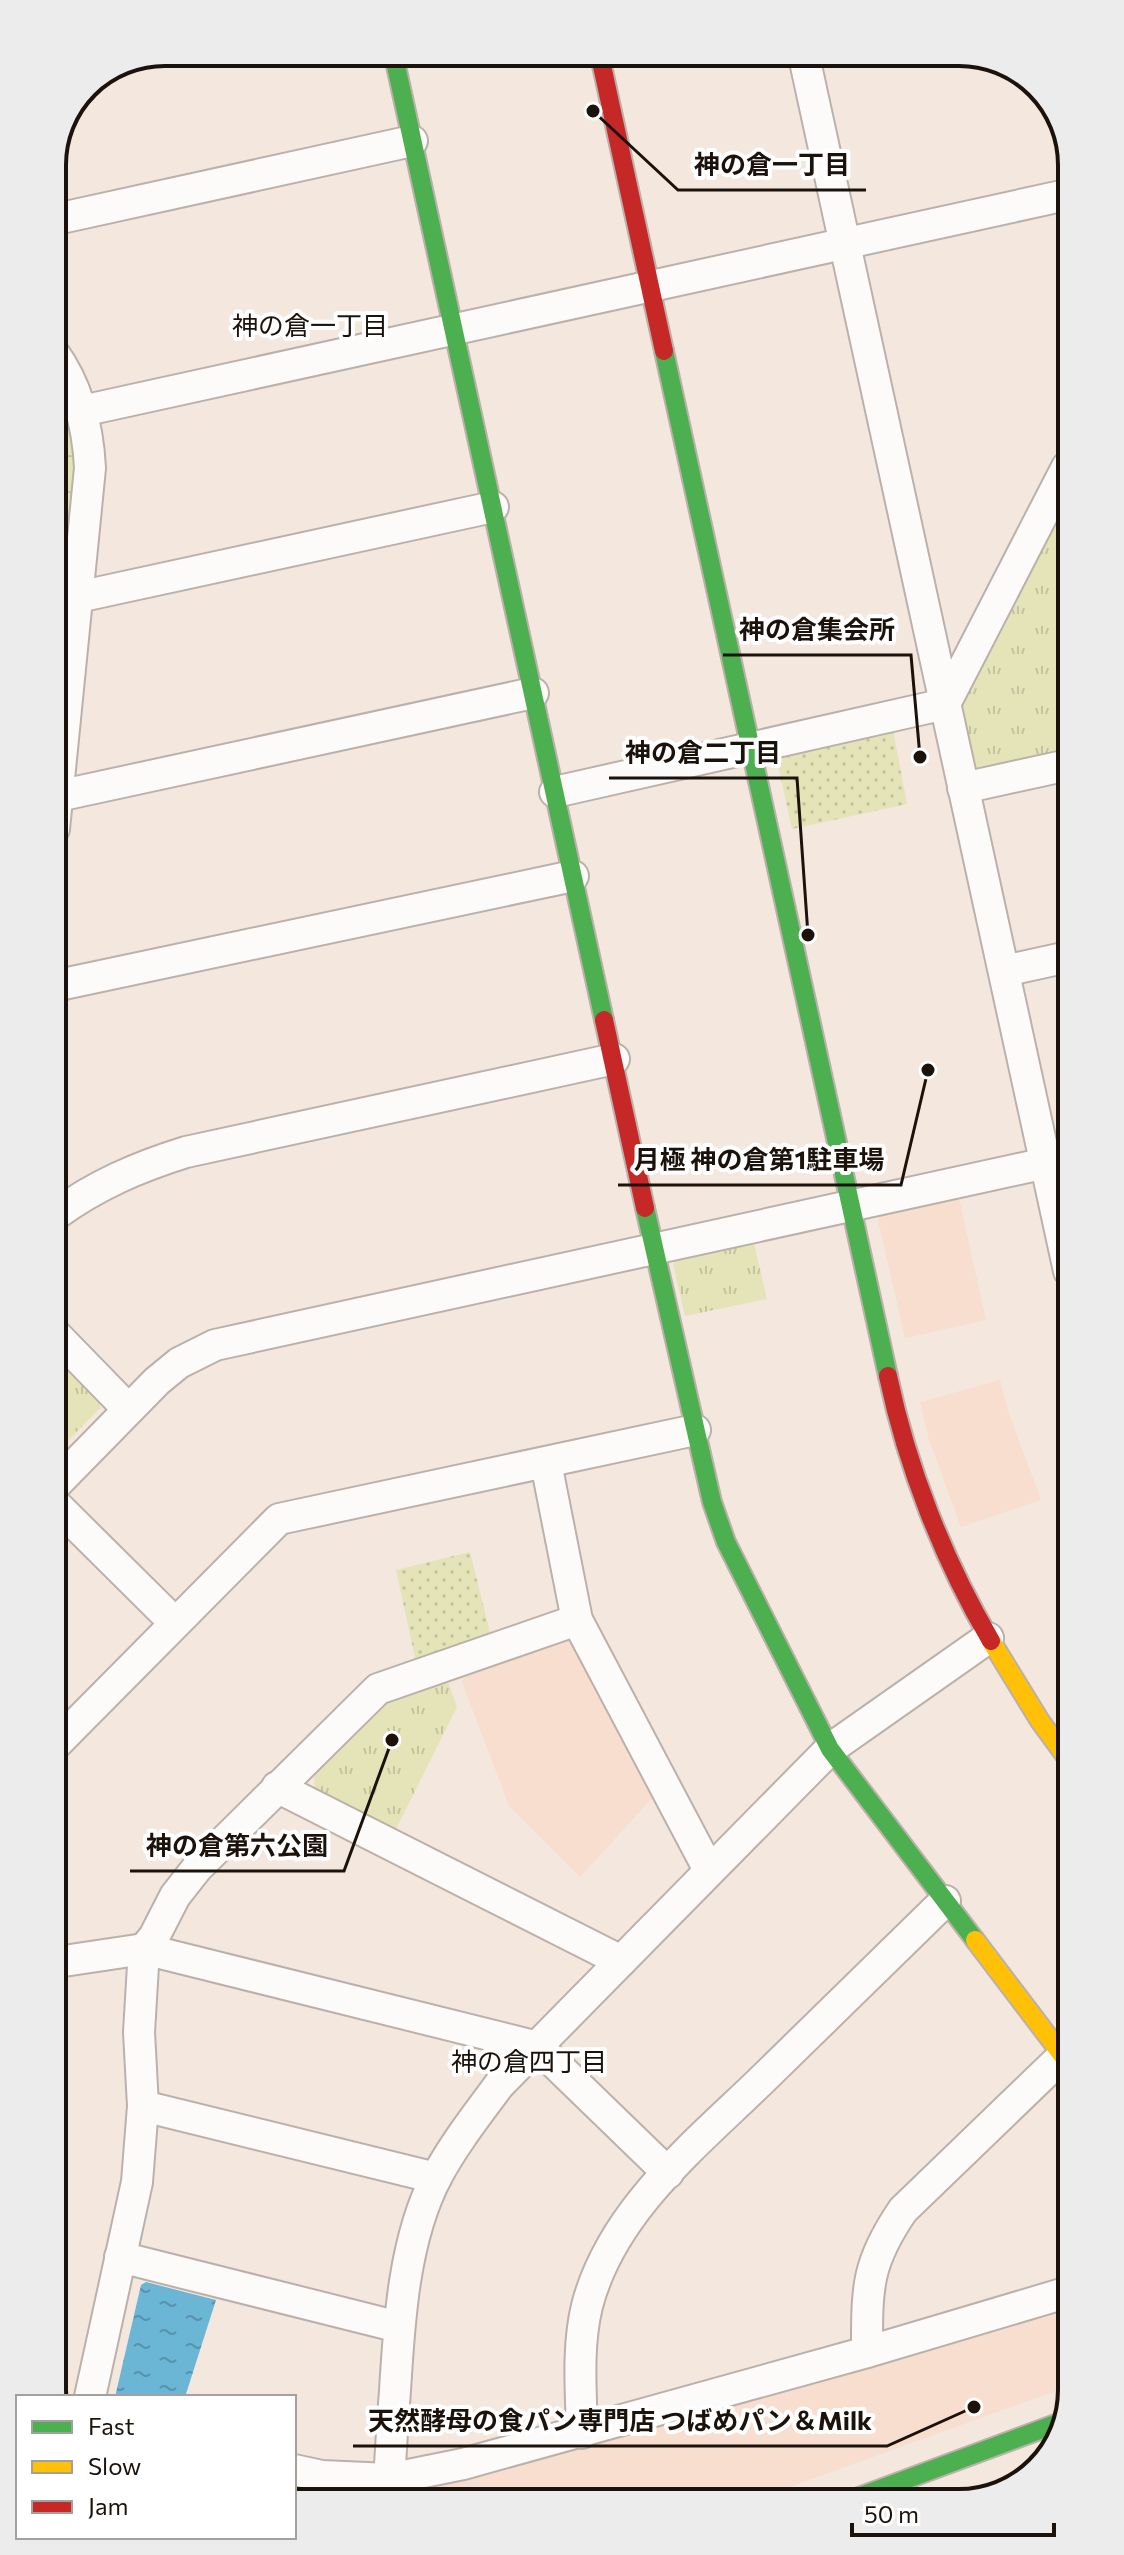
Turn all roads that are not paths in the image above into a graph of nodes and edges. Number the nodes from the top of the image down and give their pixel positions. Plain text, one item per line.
1 (396, 66) edge
2 (602, 66) edge
3 (806, 66) edge
4 (412, 141) junction
5 (1058, 197) edge
6 (66, 217) edge
7 (844, 244) junction
8 (650, 285) junction
9 (455, 329) junction
10 (66, 371) edge
11 (82, 411) junction
12 (1058, 484) edge
13 (493, 507) junction
14 (78, 597) junction
15 (533, 693) junction
16 (945, 704) junction
17 (66, 716) edge
18 (750, 750) junction
19 (1058, 767) edge
20 (963, 788) junction
21 (555, 792) junction
22 (66, 794) edge
23 (573, 876) junction
24 (1058, 959) edge
25 (1004, 971) junction
26 (66, 983) edge
27 (614, 1059) junction
28 (1057, 1160) edge
29 (850, 1204) junction
30 (66, 1207) edge
31 (655, 1248) junction
32 (66, 1345) edge
33 (128, 1409) junction
34 (695, 1430) junction
35 (546, 1463) junction
36 (66, 1474) edge
37 (66, 1515) edge
38 (577, 1620) junction
39 (175, 1623) junction
40 (988, 1638) junction
41 (66, 1734) edge
42 (1058, 1747) edge
43 (830, 1749) junction
44 (277, 1787) junction
45 (709, 1870) junction
46 (945, 1901) junction
47 (144, 1949) junction
48 (66, 1961) edge
49 (621, 1961) junction
50 (1058, 2041) edge
51 (538, 2047) junction
52 (1058, 2061) edge
53 (143, 2106) junction
54 (668, 2173) junction
55 (436, 2178) junction
56 (120, 2257) junction
57 (1058, 2295) edge
58 (399, 2327) junction
59 (867, 2352) junction
60 (90, 2395) edge
61 (1051, 2426) edge
62 (582, 2433) junction
63 (296, 2470) edge
64 (384, 2489) edge
65 (389, 2489) edge
66 (392, 2489) edge
67 (880, 2489) edge

1 - 4 street
2 - 8 street
3 - 7 street
4 - 6 street
4 - 9 street
5 - 7 street
7 - 8 street
7 - 16 street
8 - 9 street
8 - 18 street
9 - 11 street
9 - 13 street
10 - 11 street
11 - 14 street
12 - 16 street
13 - 14 street
13 - 15 street
14 - 17 street
15 - 21 street
15 - 22 street
16 - 18 street
16 - 20 street
18 - 21 street
18 - 29 street
19 - 20 street
20 - 25 street
21 - 23 street
23 - 26 street
23 - 27 street
24 - 25 street
25 - 28 street
27 - 30 street
27 - 31 street
28 - 29 street
29 - 31 street
29 - 40 street
31 - 33 street
31 - 34 street
32 - 33 street
33 - 36 street
34 - 35 street
34 - 43 street
35 - 38 street
35 - 39 street
37 - 39 street
38 - 44 street
38 - 45 street
39 - 41 street
40 - 42 street
40 - 43 street
43 - 45 street
43 - 46 street
44 - 47 street
44 - 49 street
45 - 49 street
46 - 50 street
46 - 54 street
47 - 48 street
47 - 51 street
47 - 53 street
49 - 51 street
51 - 54 street
51 - 55 street
52 - 59 street
53 - 55 street
53 - 56 street
54 - 62 street
55 - 58 street
56 - 58 street
56 - 60 street
57 - 59 street
58 - 65 street
59 - 62 street
61 - 67 street
62 - 66 street
63 - 64 street

